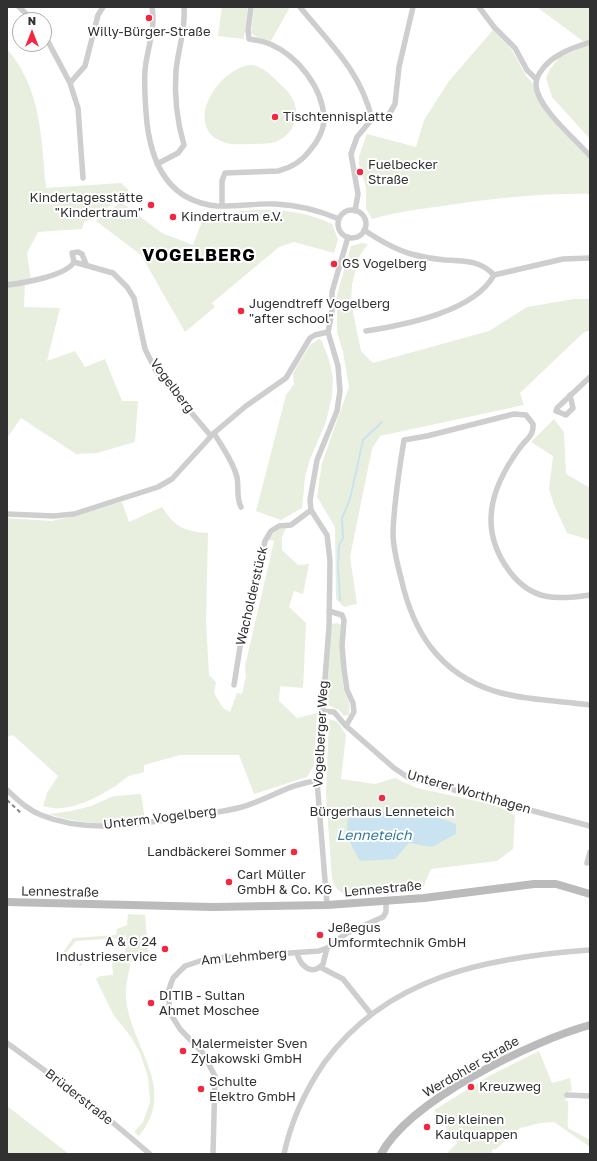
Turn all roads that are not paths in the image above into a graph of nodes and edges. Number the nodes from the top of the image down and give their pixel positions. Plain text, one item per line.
1 (103, 7) edge
2 (152, 7) edge
3 (184, 7) edge
4 (251, 7) edge
5 (300, 7) edge
6 (413, 7) edge
7 (479, 7) edge
8 (590, 42) edge
9 (52, 49) edge
10 (536, 79) junction
11 (70, 83) junction
12 (372, 119) junction
13 (590, 156) edge
14 (157, 164) junction
15 (83, 178) dead end
16 (222, 206) junction
17 (355, 211) junction
18 (339, 219) junction
19 (364, 230) junction
20 (348, 237) junction
21 (590, 258) edge
22 (74, 262) junction
23 (86, 264) junction
24 (494, 275) junction
25 (7, 285) edge
26 (366, 331) dead end
27 (328, 332) junction
28 (590, 377) edge
29 (570, 395) dead end
30 (212, 434) junction
31 (241, 507) dead end
32 (311, 510) junction
33 (7, 514) edge
34 (590, 595) edge
35 (329, 611) junction
36 (234, 685) dead end
37 (590, 705) edge
38 (322, 711) junction
39 (346, 726) junction
40 (317, 781) junction
41 (7, 790) edge
42 (590, 826) edge
43 (590, 852) edge
44 (587, 863) dead end
45 (590, 894) edge
46 (386, 901) junction
47 (7, 902) edge
48 (327, 905) junction
49 (327, 948) junction
50 (590, 950) edge
51 (297, 953) junction
52 (320, 967) junction
53 (371, 1014) junction
54 (590, 1025) edge
55 (7, 1043) edge
56 (567, 1095) dead end
57 (590, 1096) edge
58 (150, 1154) edge
59 (213, 1154) edge
60 (284, 1154) edge
61 (381, 1154) edge

1 - 11 street
2 - 14 street
3 - 14 street
4 - 16 street
5 - 12 street
6 - 12 street
7 - 10 street
8 - 10 street
9 - 11 street
10 - 13 street
11 - 15 street
12 - 17 street
14 - 16 street
16 - 18 street
17 - 18 street
17 - 19 street
18 - 20 street
19 - 20 street
19 - 24 street
20 - 27 street
21 - 24 street
22 - 23 street, Vogelberg
22 - 23 street, Vogelberg
22 - 25 street, Vogelberg
23 - 30 street, Vogelberg
24 - 26 street
27 - 30 street
27 - 32 street
28 - 29 street
30 - 31 street
30 - 33 street
32 - 35 street, Vogelberger Weg
32 - 36 street, Wacholderstück
34 - 37 street
35 - 38 street, Vogelberger Weg
35 - 39 street, Vogelberger Weg
38 - 39 street, Unterer Worthhagen
38 - 40 street, Vogelberger Weg
39 - 42 street, Unterer Worthhagen
40 - 41 street, Unterm Vogelberg
40 - 48 street, Vogelberger Weg
43 - 44 street
45 - 46 main road, Lennestraße
46 - 48 main road, Lennestraße
46 - 49 street, Am Lehmberg
47 - 48 main road, Lennestraße
49 - 51 street, Am Lehmberg
49 - 52 street
50 - 53 street
51 - 52 street, Am Lehmberg
51 - 59 street, Am Lehmberg
52 - 53 street, Am Lehmberg
53 - 60 street
54 - 61 main road, Werdohler Straße
55 - 58 street, Brüderstraße
56 - 57 street

